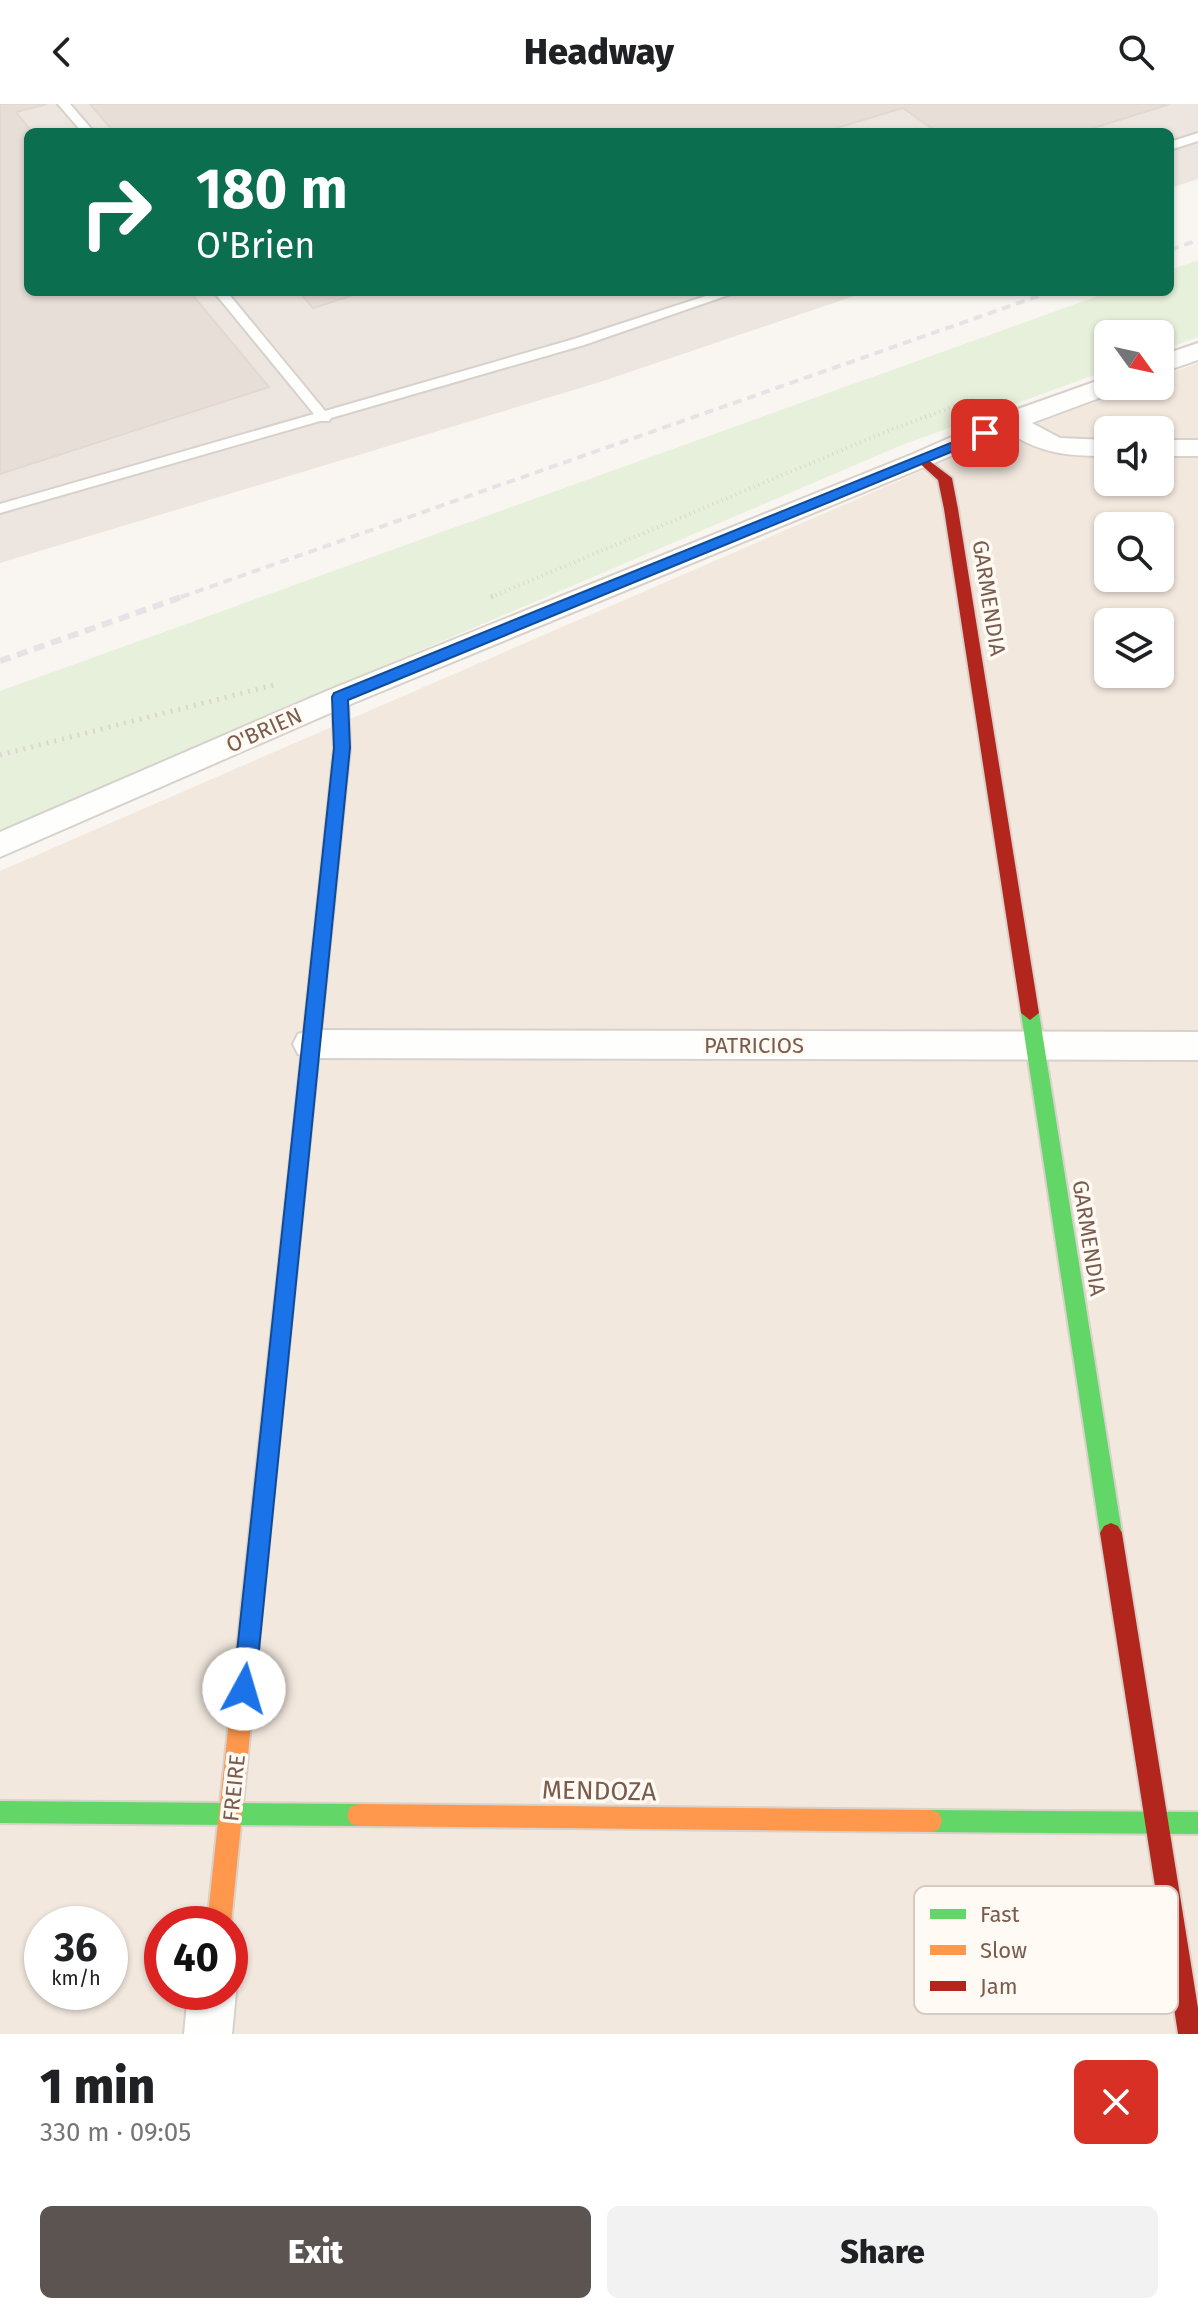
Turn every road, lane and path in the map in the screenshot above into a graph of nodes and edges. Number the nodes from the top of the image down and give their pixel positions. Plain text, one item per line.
1 (64, 104) edge
2 (85, 128) edge
3 (1198, 137) edge
4 (1174, 145) edge
5 (223, 296) edge
6 (719, 296) edge
7 (1198, 351) edge
8 (1174, 360) edge
9 (1094, 390) edge
10 (974, 399) dead end
11 (324, 418) junction
12 (1011, 421) junction
13 (1094, 448) edge
14 (1174, 448) edge
15 (1198, 448) edge
16 (923, 460) junction
17 (0, 509) edge
18 (486, 598) dead end
19 (290, 680) dead end
20 (340, 697) junction
21 (0, 755) edge
22 (0, 845) edge
23 (311, 1044) junction
24 (1034, 1046) junction
25 (1198, 1046) edge
26 (0, 1812) edge
27 (231, 1812) junction
28 (1198, 1823) edge
29 (1156, 1824) junction
30 (1166, 1886) edge
31 (221, 1906) edge
32 (1178, 1960) edge
33 (210, 2010) edge
34 (208, 2034) edge
35 (1190, 2034) edge

1 - 2 lane
3 - 4 lane
5 - 11 lane
6 - 11 lane
7 - 8 street
9 - 12 street, O'BRIEN
10 - 18 path
11 - 17 lane
12 - 13 street
12 - 16 street, O'BRIEN
14 - 15 street
16 - 20 street, O'BRIEN
16 - 24 street, GARMENDIA
19 - 21 path
20 - 22 street, O'BRIEN
20 - 23 street, FREIRE
23 - 24 street, PATRICIOS
23 - 27 street, FREIRE
24 - 25 street, PATRICIOS
24 - 29 street, GARMENDIA
26 - 27 street, MENDOZA
27 - 29 street, MENDOZA
27 - 31 street, FREIRE
28 - 29 street, MENDOZA
29 - 30 street, GARMENDIA
32 - 35 street, GARMENDIA
33 - 34 street

